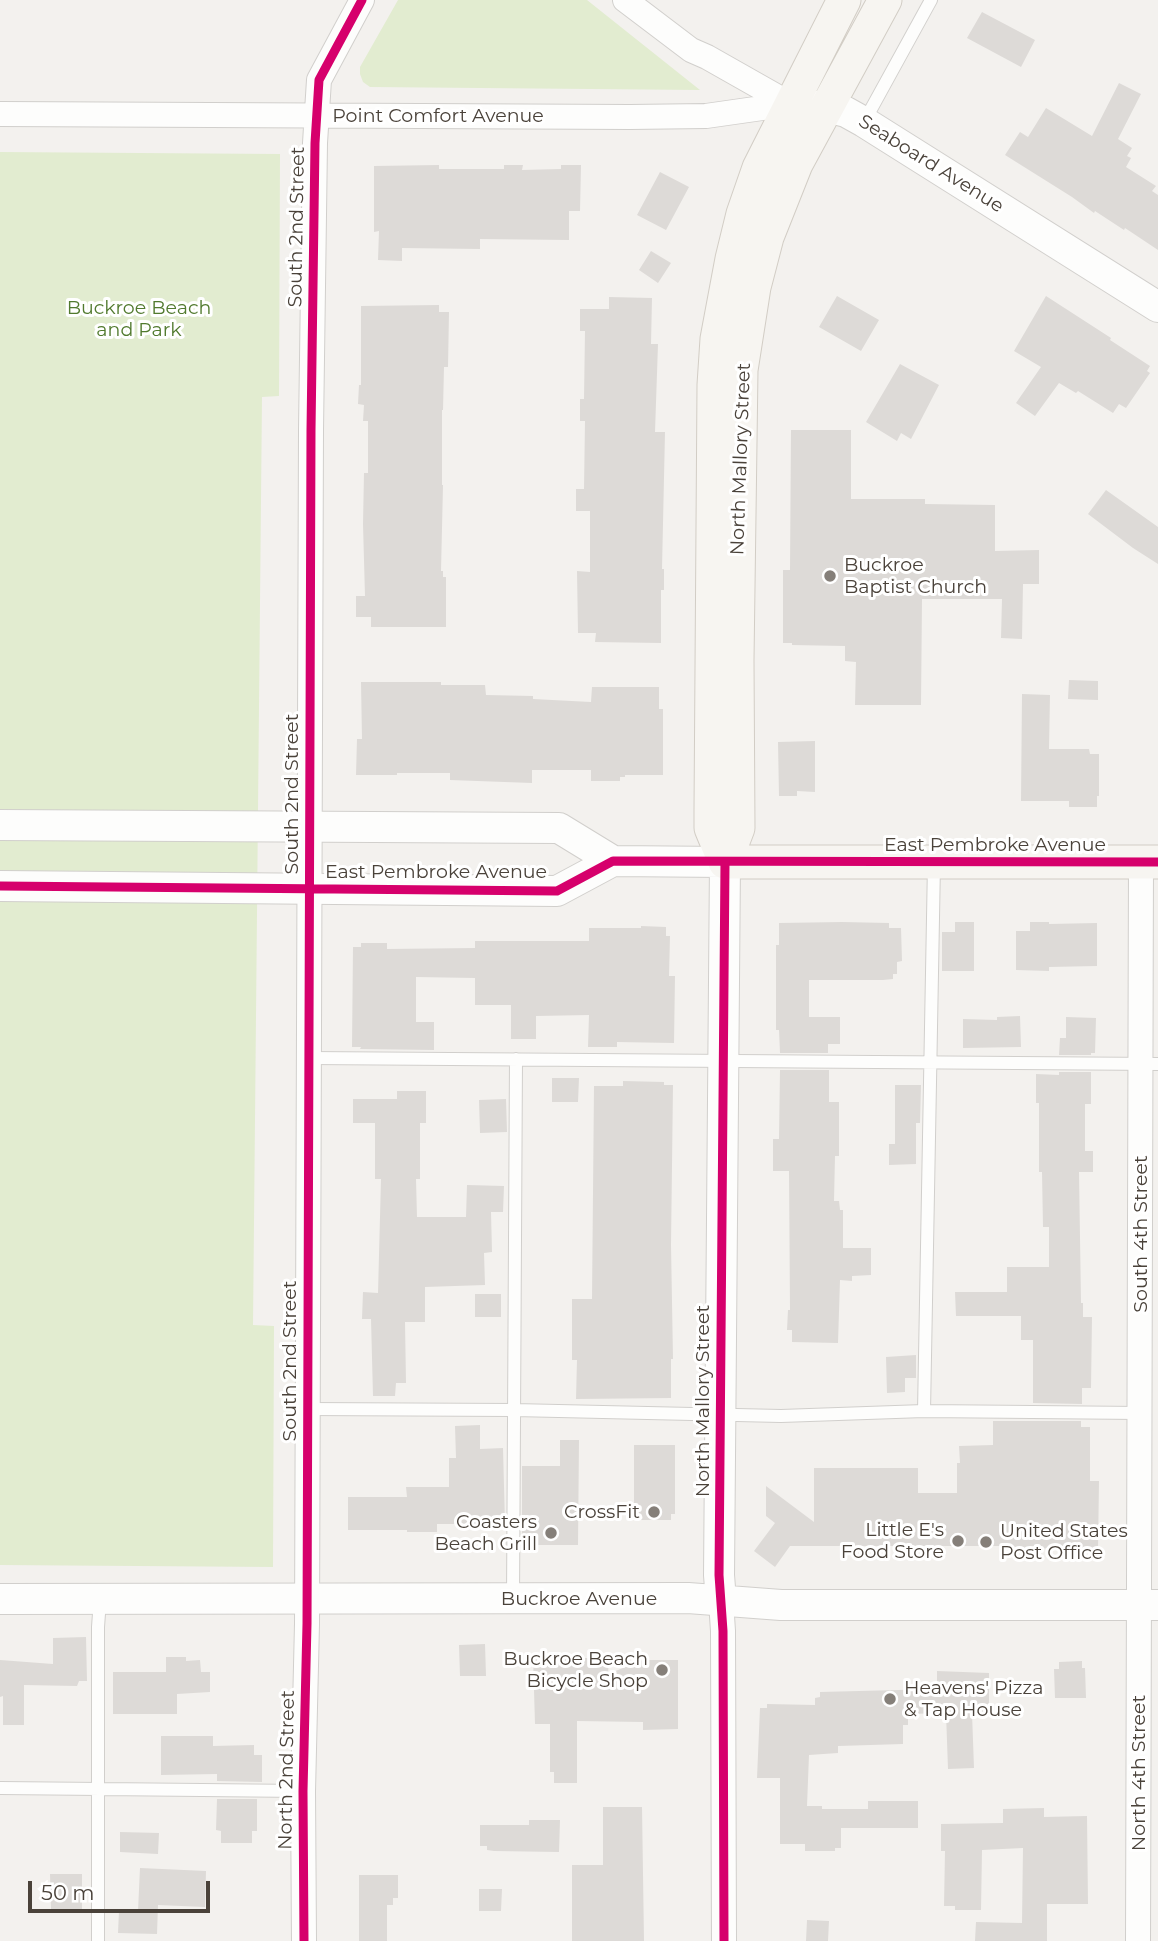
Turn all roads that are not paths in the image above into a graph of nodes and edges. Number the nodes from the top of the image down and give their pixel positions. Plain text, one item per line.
1 (362, 0) edge
2 (625, 0) edge
3 (844, 0) edge
4 (885, 0) edge
5 (931, 0) edge
6 (790, 104) junction
7 (826, 107) junction
8 (0, 114) edge
9 (316, 116) junction
10 (864, 122) junction
11 (1158, 307) edge
12 (0, 825) edge
13 (309, 826) junction
14 (613, 861) junction
15 (725, 862) junction
16 (934, 863) junction
17 (1150, 863) edge
18 (0, 886) edge
19 (309, 889) junction
20 (309, 1058) junction
21 (516, 1059) junction
22 (723, 1060) junction
23 (930, 1062) junction
24 (1149, 1064) edge
25 (307, 1409) junction
26 (514, 1410) junction
27 (925, 1411) junction
28 (1140, 1413) junction
29 (721, 1415) junction
30 (0, 1599) edge
31 (307, 1599) junction
32 (513, 1599) junction
33 (100, 1600) junction
34 (721, 1601) junction
35 (1149, 1605) edge
36 (0, 1788) edge
37 (98, 1790) junction
38 (303, 1791) junction
39 (98, 1941) edge
40 (304, 1941) edge
41 (723, 1941) edge
42 (1138, 1941) edge

1 - 9 street, South 2nd Street
2 - 6 street, Seaboard Avenue
3 - 6 main road, North Mallory Street
4 - 7 main road, North Mallory Street
5 - 10 lane
6 - 7 street, Seaboard Avenue
6 - 9 street, Point Comfort Avenue
6 - 15 main road, North Mallory Street
7 - 10 street, Seaboard Avenue
7 - 15 main road, North Mallory Street
8 - 9 street, Point Comfort Avenue
9 - 13 street, South 2nd Street
10 - 11 street, Seaboard Avenue
12 - 13 street
13 - 14 street
13 - 19 street, South 2nd Street
14 - 15 street, East Pembroke Avenue
14 - 19 street, East Pembroke Avenue
15 - 16 main road, East Pembroke Avenue
15 - 22 street, North Mallory Street
16 - 17 main road, East Pembroke Avenue
16 - 23 lane
17 - 24 street, South 4th Street
18 - 19 street, East Pembroke Avenue
19 - 20 street, South 2nd Street
20 - 21 lane
20 - 25 street, South 2nd Street
21 - 22 lane
21 - 26 lane
22 - 23 lane
22 - 29 street, North Mallory Street
23 - 24 lane
23 - 27 lane
24 - 28 street, South 4th Street
25 - 26 lane
25 - 31 street, South 2nd Street
26 - 29 lane
26 - 32 lane
27 - 28 lane
27 - 29 lane
28 - 35 street, South 4th Street
29 - 34 street, North Mallory Street
30 - 33 street, Buckroe Avenue
31 - 32 street, Buckroe Avenue
31 - 33 street, Buckroe Avenue
31 - 38 street, North 2nd Street
32 - 34 street, Buckroe Avenue
33 - 37 lane
34 - 35 street, Buckroe Avenue
34 - 41 street, North Mallory Street
35 - 42 street, North 4th Street
36 - 37 lane
37 - 38 lane
37 - 39 lane
38 - 40 street, North 2nd Street

